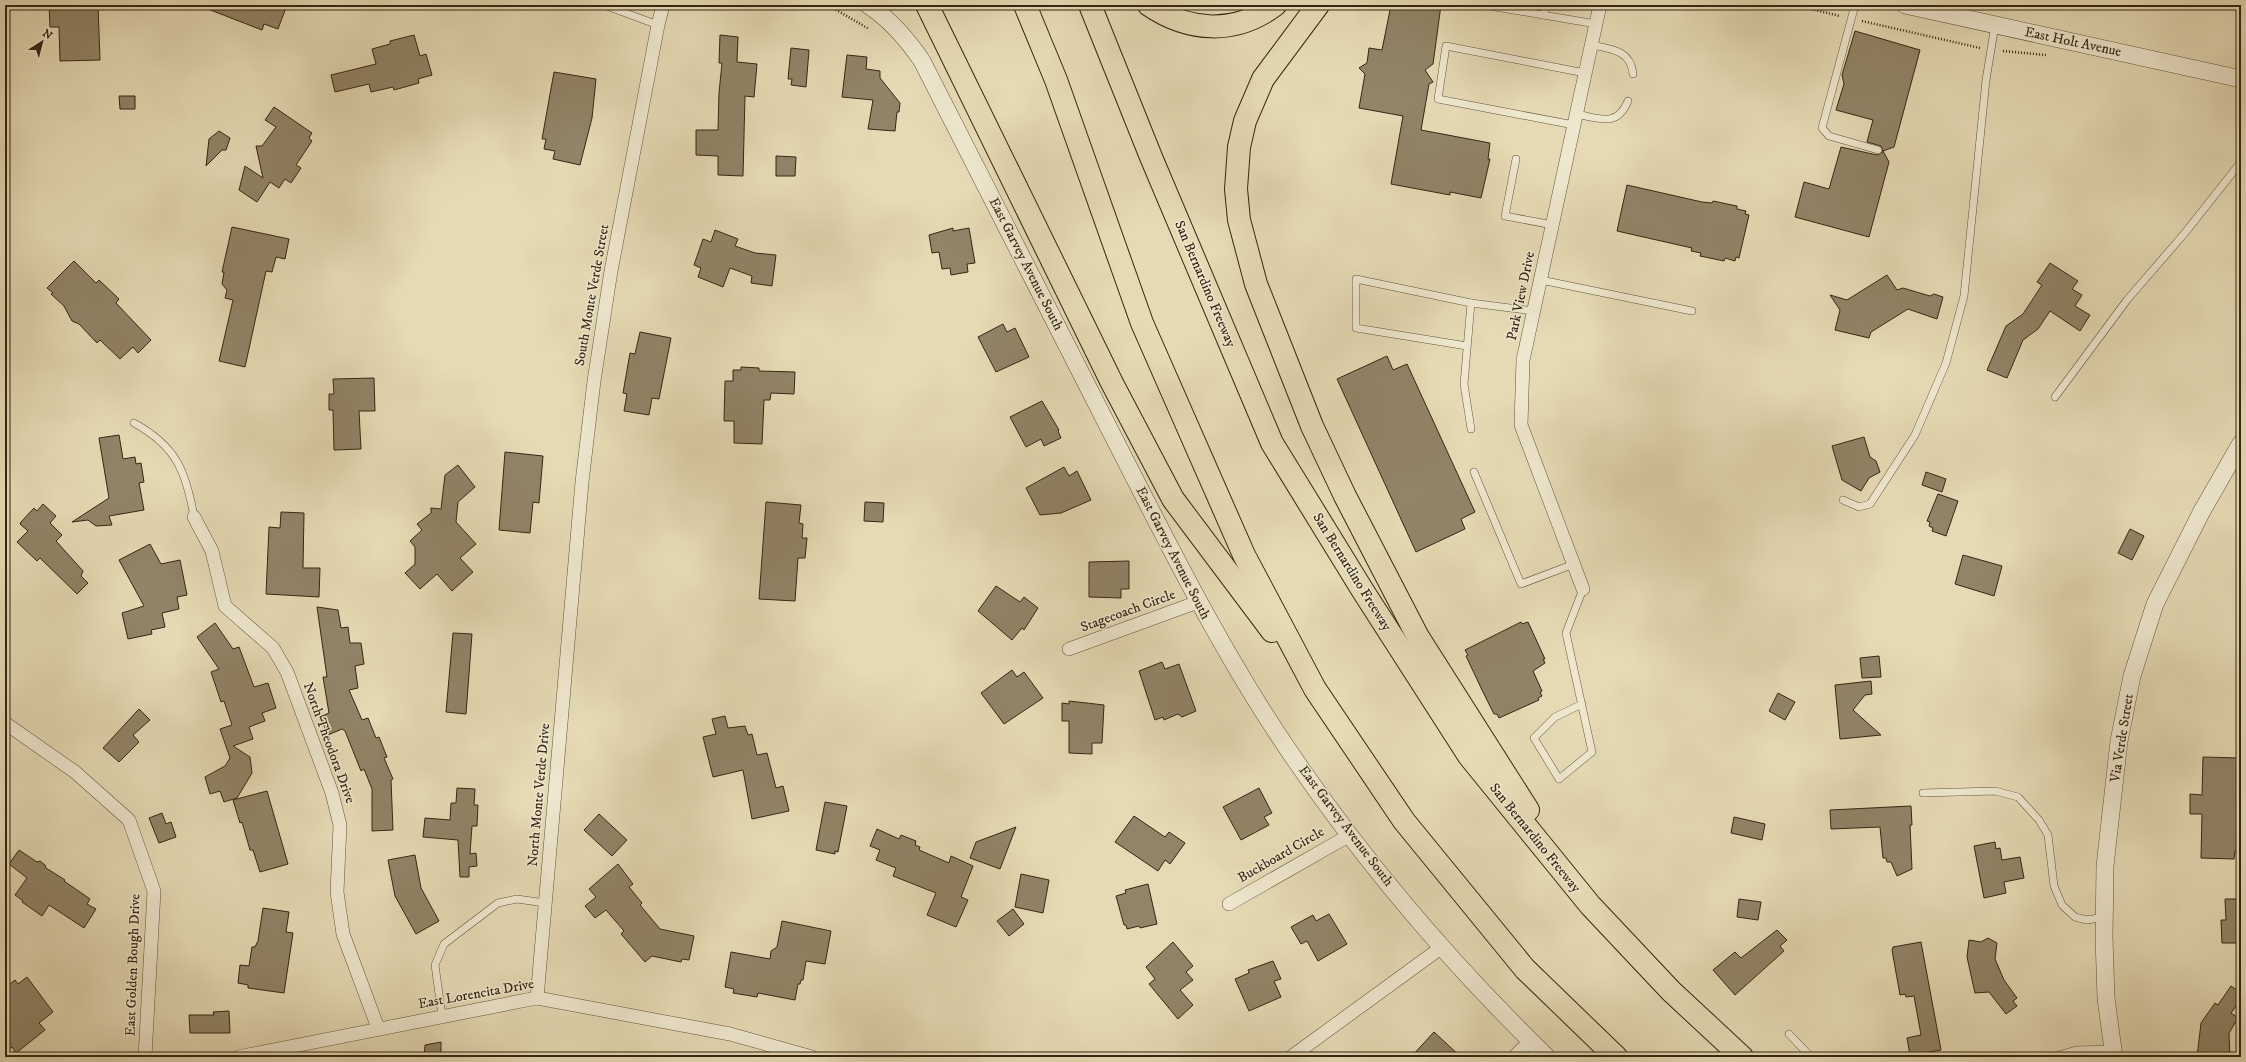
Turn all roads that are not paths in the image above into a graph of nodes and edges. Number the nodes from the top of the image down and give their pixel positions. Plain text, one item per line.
1 (604, 5) edge
2 (663, 5) edge
3 (868, 5) edge
4 (927, 5) edge
5 (1010, 5) edge
6 (1025, 5) edge
7 (1090, 5) edge
8 (1149, 5) edge
9 (1275, 5) edge
10 (1318, 5) edge
11 (1484, 5) edge
12 (1545, 5) edge
13 (1600, 5) edge
14 (1855, 5) edge
15 (1905, 5) edge
16 (1923, 7) edge
17 (1544, 15) junction
18 (1596, 24) junction
19 (1995, 25) junction
20 (658, 26) junction
21 (1592, 45) junction
22 (1585, 73) junction
23 (1633, 74) dead end
24 (2241, 79) edge
25 (1056, 80) junction
26 (1628, 102) dead end
27 (1575, 120) junction
28 (1878, 150) dead end
29 (1516, 159) dead end
30 (2241, 162) edge
31 (1552, 225) junction
32 (1541, 280) junction
33 (1471, 303) junction
34 (1534, 311) junction
35 (1692, 311) dead end
36 (1467, 346) junction
37 (2054, 397) dead end
38 (134, 423) dead end
39 (1471, 429) dead end
40 (2241, 443) edge
41 (1474, 472) dead end
42 (1843, 500) dead end
43 (194, 517) joint
44 (1574, 564) junction
45 (1583, 588) joint
46 (572, 594) joint
47 (1198, 602) junction
48 (1069, 649) dead end
49 (1315, 688) junction
50 (1582, 704) junction
51 (5, 723) edge
52 (1923, 793) dead end
53 (1350, 835) junction
54 (545, 903) junction
55 (1229, 904) dead end
56 (1590, 905) junction
57 (2104, 917) junction
58 (1442, 947) junction
59 (537, 998) junction
60 (442, 1016) junction
61 (378, 1028) junction
62 (1789, 1034) dead end
63 (1530, 1041) junction
64 (2114, 1053) edge
65 (145, 1057) edge
66 (238, 1057) edge
67 (812, 1057) edge
68 (1292, 1057) edge
69 (1514, 1057) edge
70 (1546, 1057) edge
71 (1616, 1057) edge
72 (1742, 1057) edge
73 (1811, 1057) edge
74 (2052, 1057) edge

1 - 20 lane
2 - 20 street, South Monte Verde Street
3 - 47 street, East Garvey Avenue South
4 - 49 highway
5 - 25 highway
6 - 25 highway
7 - 56 highway, San Bernardino Freeway
8 - 9 highway
10 - 56 highway
11 - 17 lane
12 - 17 lane
13 - 18 street, Park View Drive
14 - 28 lane
15 - 16 street, East Holt Avenue
16 - 19 street, East Holt Avenue
17 - 18 lane
18 - 21 street, Park View Drive
19 - 24 street, East Holt Avenue
19 - 42 lane
20 - 46 street, South Monte Verde Street
21 - 22 street, Park View Drive
21 - 23 lane
22 - 27 street, Park View Drive
22 - 27 lane
25 - 49 highway
26 - 27 lane
27 - 31 street, Park View Drive
29 - 31 lane
30 - 37 lane
31 - 32 street, Park View Drive
32 - 34 street, Park View Drive
32 - 35 lane
33 - 34 lane
33 - 36 lane
33 - 36 lane
34 - 44 street, Park View Drive
36 - 39 lane
38 - 43 lane
40 - 57 street, Via Verde Street
41 - 44 lane
43 - 61 street, North Theodora Drive
44 - 45 street, Park View Drive
45 - 50 lane
46 - 54 street, North Monte Verde Drive
47 - 48 street, Stagecoach Circle
47 - 53 street, East Garvey Avenue South
49 - 71 highway
50 - 50 lane
51 - 65 street, East Golden Bough Drive
52 - 57 lane
53 - 55 street, Buckboard Circle
53 - 58 street, East Garvey Avenue South
54 - 59 street, North Monte Verde Drive
54 - 60 lane
56 - 72 highway, San Bernardino Freeway
57 - 64 street, Via Verde Street
58 - 63 street, East Garvey Avenue South
58 - 68 street
59 - 60 street, East Lorencita Drive
59 - 67 street, East Lorencita Drive
60 - 61 street, East Lorencita Drive
61 - 66 street, East Lorencita Drive
62 - 73 lane
63 - 69 street
63 - 70 street, East Garvey Avenue South
64 - 74 lane

